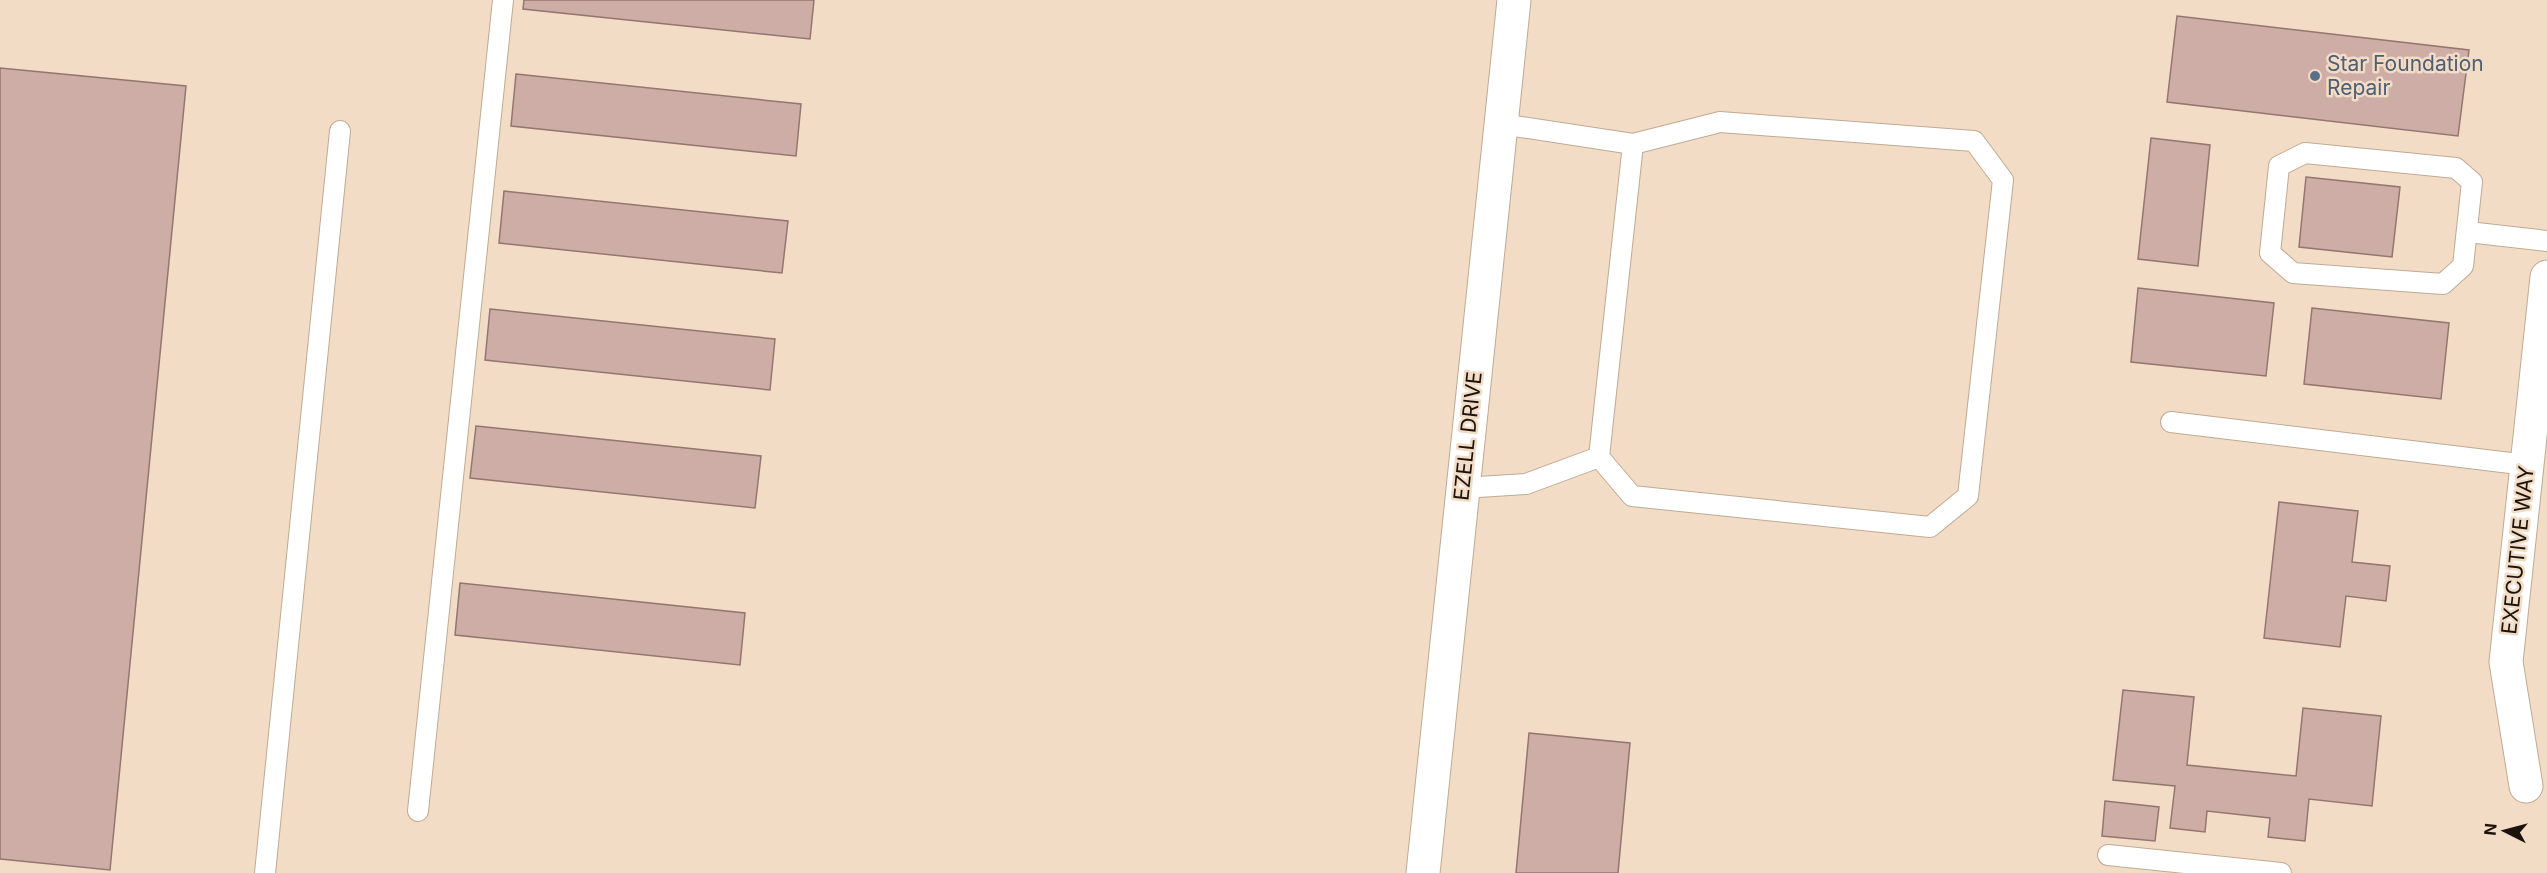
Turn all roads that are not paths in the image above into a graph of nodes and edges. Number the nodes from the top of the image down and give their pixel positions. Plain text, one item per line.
1 (503, 0) edge
2 (1514, 0) edge
3 (1501, 124) junction
4 (340, 131) dead end
5 (1633, 144) junction
6 (2468, 232) junction
7 (2547, 241) edge
8 (2547, 277) edge
9 (2171, 422) dead end
10 (1599, 457) junction
11 (2527, 465) junction
12 (1463, 488) junction
13 (2526, 786) dead end
14 (418, 811) dead end
15 (2108, 855) dead end
16 (2252, 871) edge
17 (265, 873) edge
18 (1423, 873) edge
19 (2281, 873) edge

1 - 14 lane
2 - 3 street, EZELL DRIVE
3 - 5 lane
3 - 12 street, EZELL DRIVE
4 - 17 lane
5 - 10 lane
5 - 10 lane
6 - 6 lane
6 - 7 lane
8 - 11 street, EXECUTIVE WAY
9 - 11 lane
10 - 12 lane
11 - 13 street, EXECUTIVE WAY
12 - 18 street, EZELL DRIVE
15 - 16 lane
16 - 19 lane

